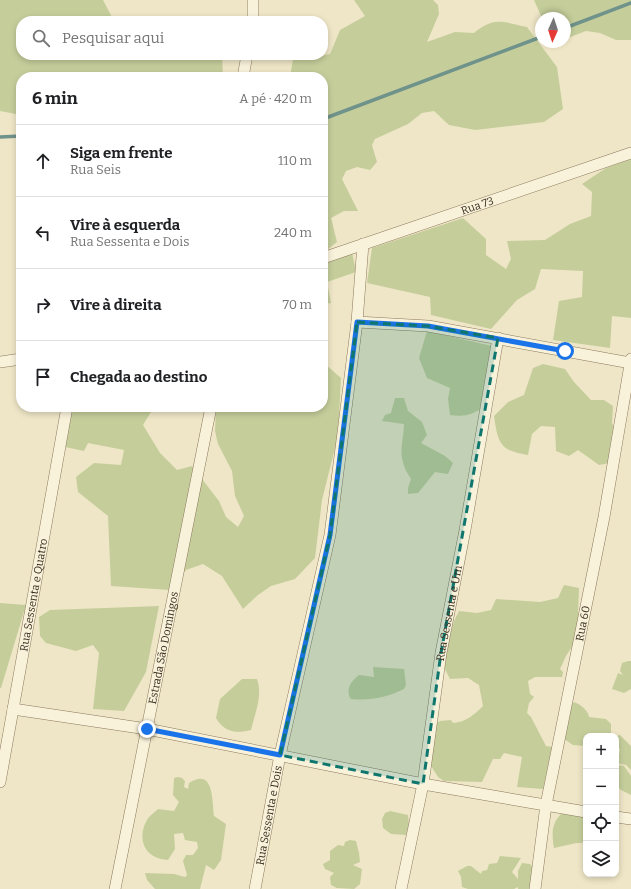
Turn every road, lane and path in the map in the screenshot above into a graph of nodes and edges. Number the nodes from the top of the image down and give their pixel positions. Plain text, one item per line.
1 (254, 0) edge
2 (253, 16) edge
3 (246, 60) edge
4 (244, 72) edge
5 (631, 154) edge
6 (363, 244) junction
7 (328, 256) edge
8 (357, 322) junction
9 (498, 338) junction
10 (16, 360) edge
11 (0, 362) edge
12 (631, 362) edge
13 (66, 412) edge
14 (210, 412) edge
15 (13, 709) junction
16 (147, 729) junction
17 (280, 755) junction
18 (0, 782) edge
19 (423, 784) junction
20 (546, 805) junction
21 (583, 811) edge
22 (619, 817) edge
23 (631, 819) edge
24 (115, 889) edge
25 (255, 889) edge
26 (401, 889) edge
27 (536, 889) edge

1 - 2 street
3 - 4 street
5 - 6 street, Rua 73
6 - 7 street, Rua 73
6 - 8 street, Rua Sessenta e Dois
8 - 9 street
8 - 17 street, Rua Sessenta e Dois
9 - 12 street
9 - 19 street, Rua Sessenta e Um
10 - 11 street
12 - 20 street, Rua 60
13 - 15 street, Rua Sessenta e Quatro
14 - 16 street, Estrada São Domingos
15 - 16 street
15 - 18 street, Rua Sessenta e Quatro
16 - 17 street
16 - 24 street, Estrada São Domingos
17 - 19 street
17 - 25 street, Rua Sessenta e Dois
19 - 20 street
19 - 26 street, Rua Sessenta e Um
20 - 21 street
20 - 27 street, Rua 60
22 - 23 street

